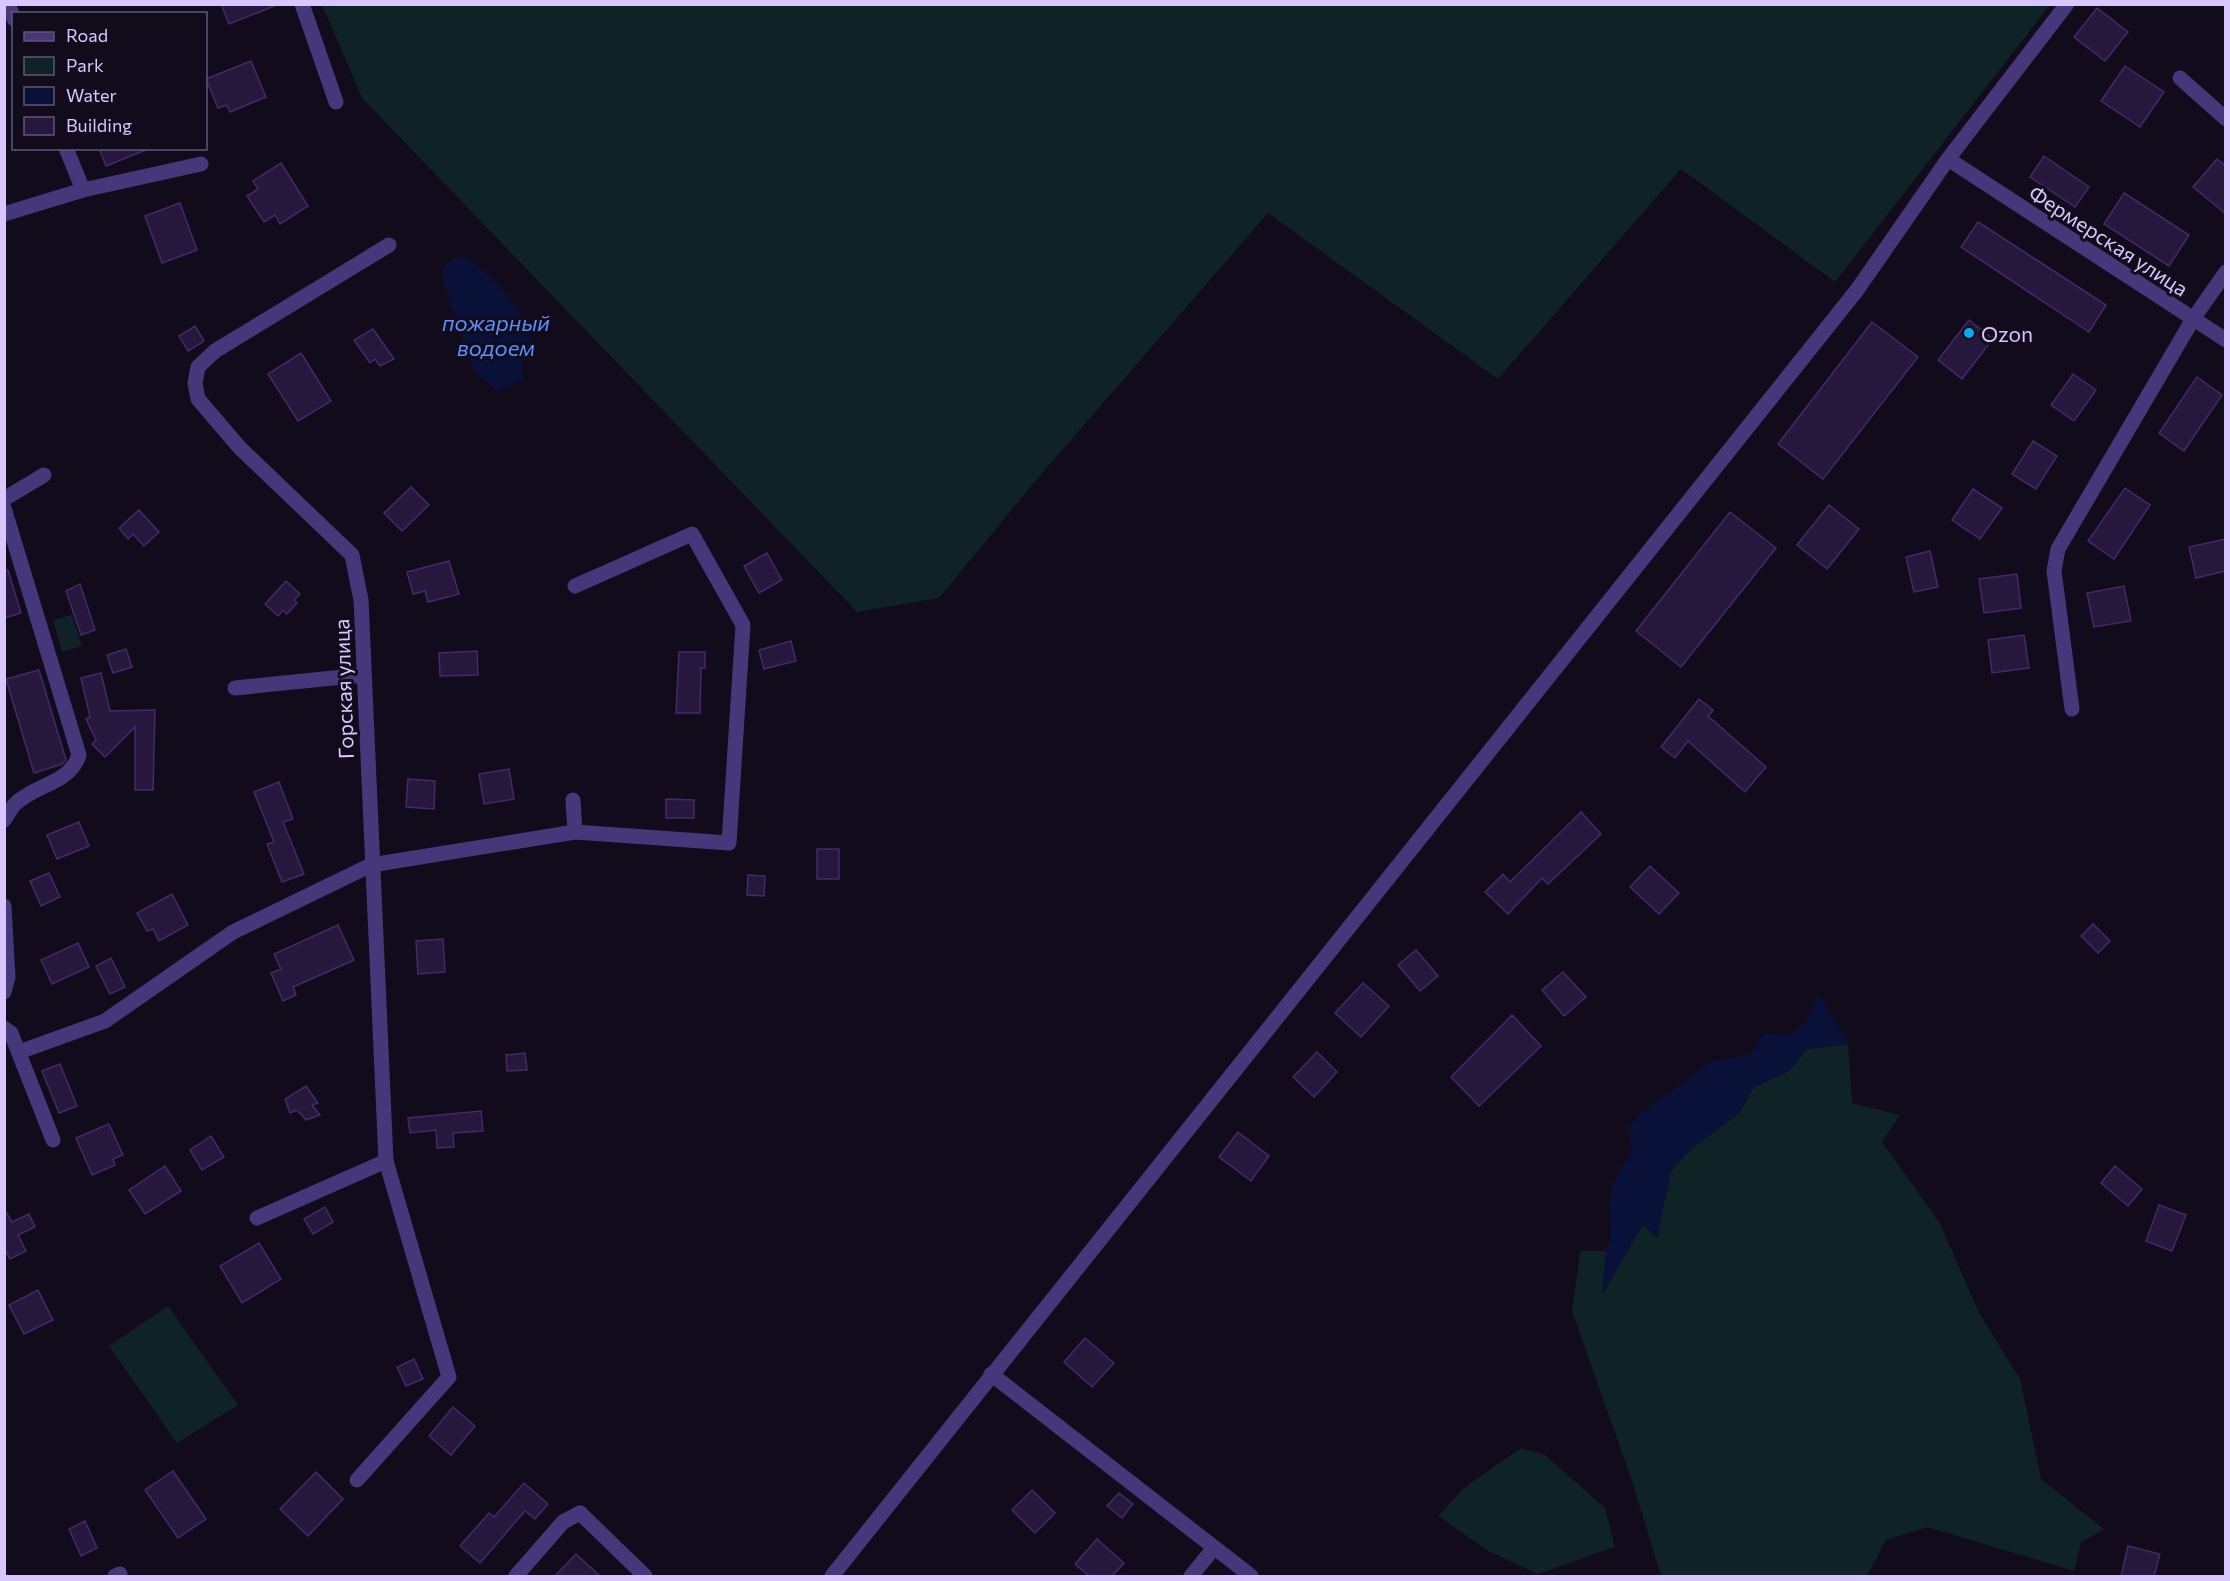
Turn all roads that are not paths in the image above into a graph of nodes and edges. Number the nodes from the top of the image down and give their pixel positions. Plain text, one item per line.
1 (302, 4) edge
2 (2067, 4) edge
3 (2180, 78) dead end
4 (336, 102) dead end
5 (2226, 119) edge
6 (67, 150) edge
7 (1948, 159) junction
8 (201, 164) dead end
9 (83, 190) junction
10 (4, 214) edge
11 (389, 245) dead end
12 (2226, 272) edge
13 (2193, 319) junction
14 (2226, 340) edge
15 (44, 475) dead end
16 (4, 499) edge
17 (4, 508) edge
18 (575, 586) dead end
19 (363, 675) junction
20 (236, 688) dead end
21 (2072, 709) dead end
22 (573, 800) dead end
23 (4, 820) edge
24 (574, 832) junction
25 (371, 865) junction
26 (4, 906) edge
27 (4, 992) edge
28 (4, 1028) edge
29 (20, 1052) junction
30 (53, 1140) dead end
31 (386, 1161) junction
32 (257, 1218) dead end
33 (991, 1374) junction
34 (357, 1480) dead end
35 (1214, 1548) junction
36 (516, 1576) edge
37 (645, 1576) edge
38 (832, 1576) edge
39 (1191, 1576) edge
40 (1251, 1576) edge

1 - 4 street
2 - 7 street
3 - 5 street
6 - 9 street
7 - 13 street, Фермерская улица
7 - 33 street
8 - 9 street
9 - 10 street
11 - 19 street, Горская улица
12 - 13 street
13 - 14 street, Фермерская улица
13 - 21 street
15 - 16 street
17 - 23 street
18 - 24 street
19 - 20 street
19 - 25 street, Горская улица
22 - 24 street
24 - 25 street
25 - 29 street
25 - 31 street, Горская улица
26 - 27 street
28 - 29 street
29 - 30 street
31 - 32 street
31 - 34 street, Горская улица
33 - 35 street
33 - 38 street
35 - 39 street
35 - 40 street
36 - 37 street

